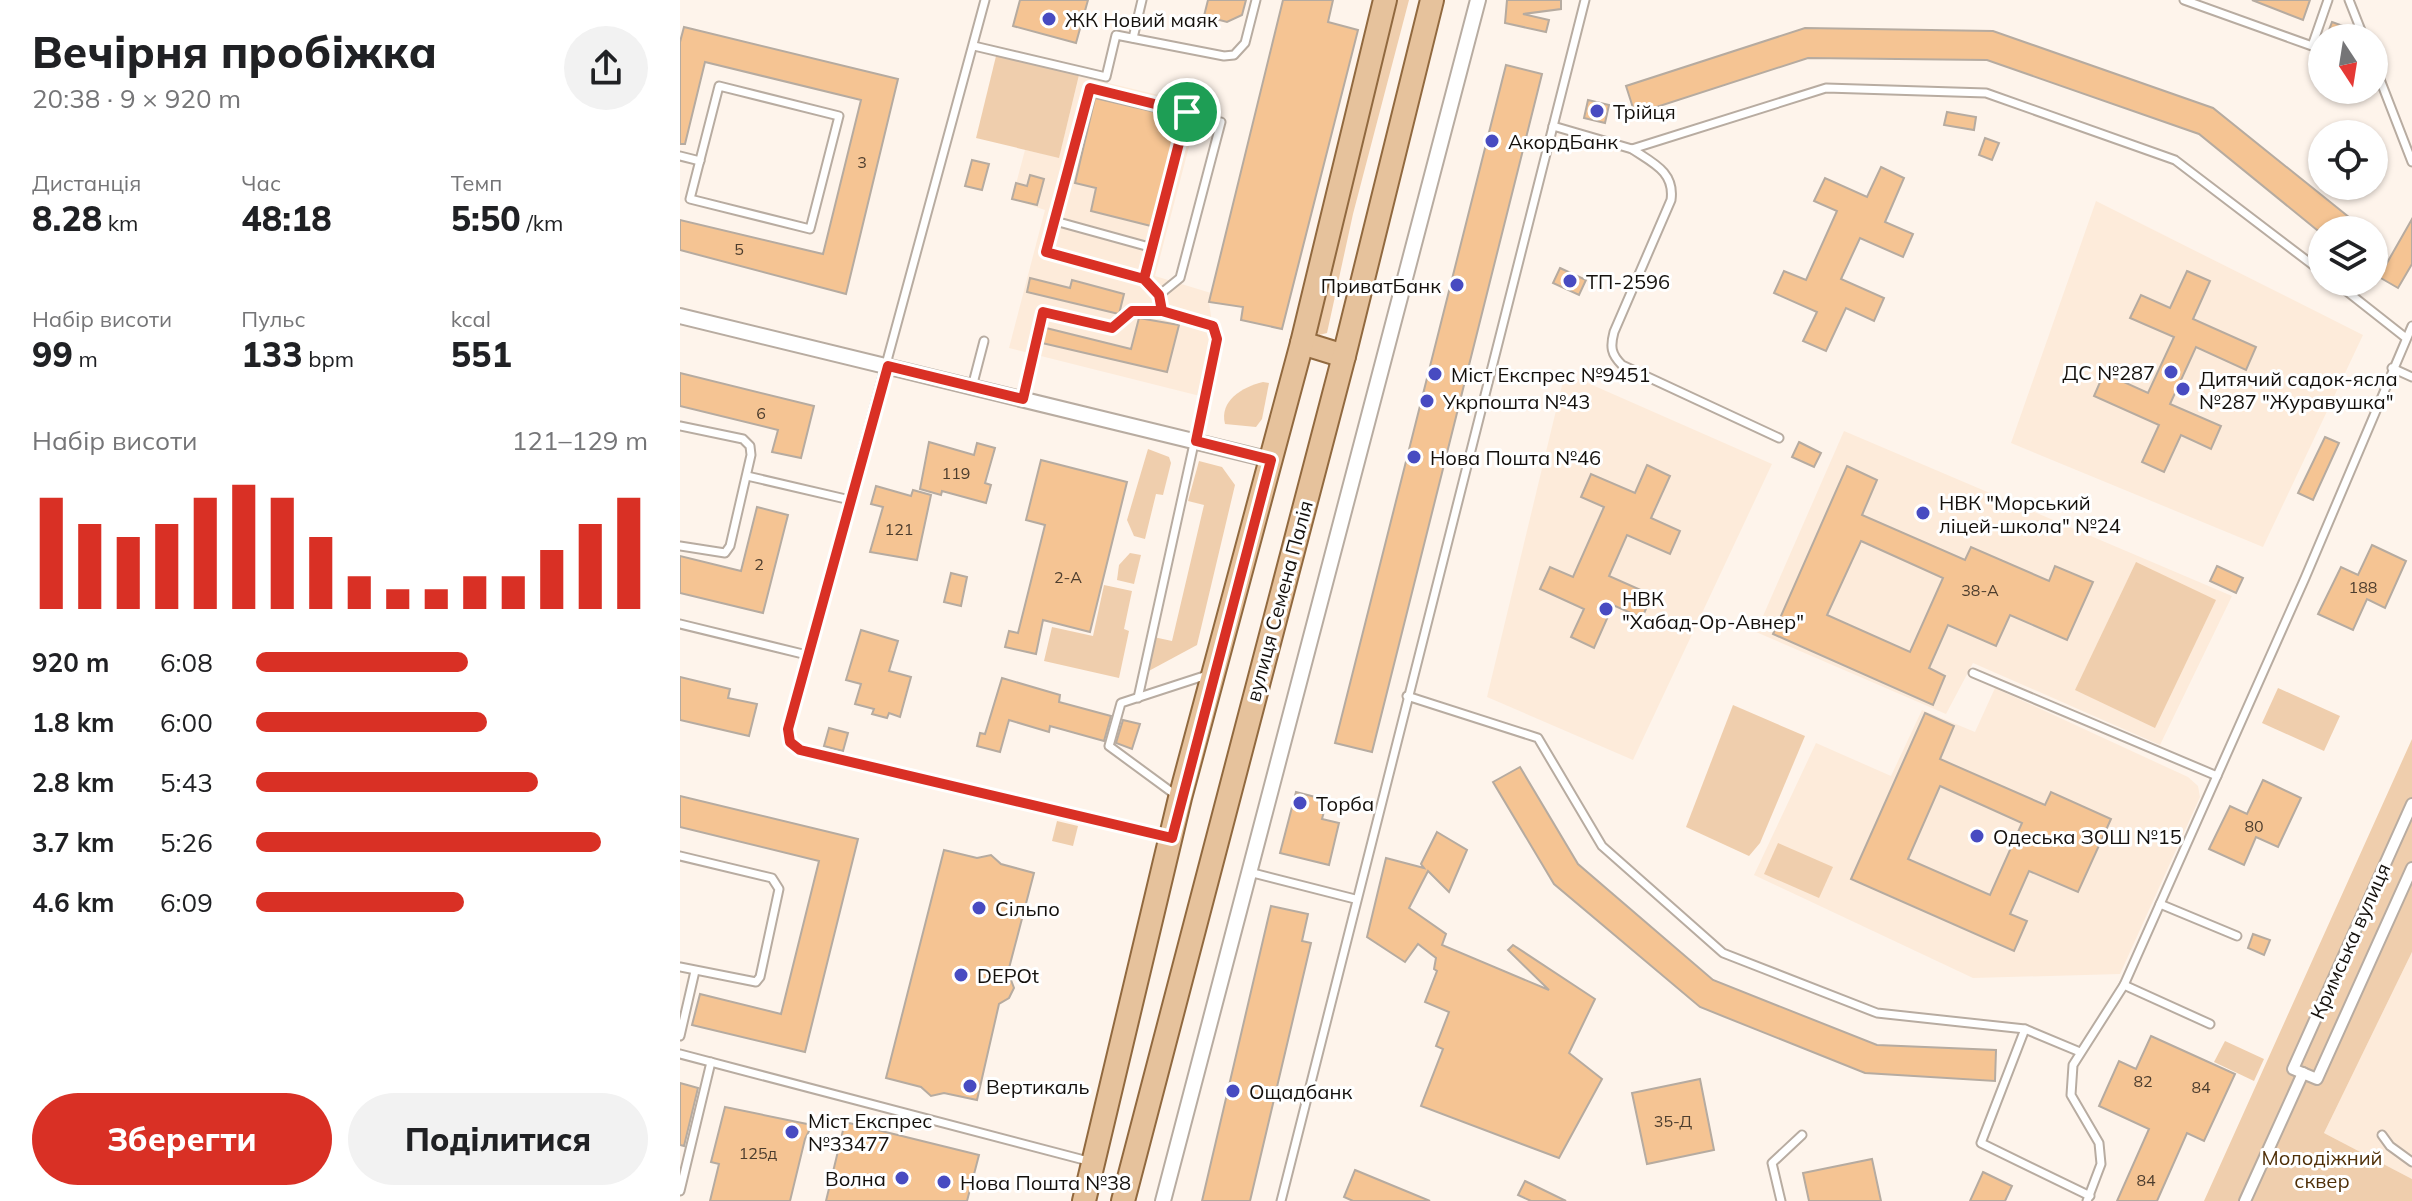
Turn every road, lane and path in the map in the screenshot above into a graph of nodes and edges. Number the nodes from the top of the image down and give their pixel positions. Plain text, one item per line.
1 (985, 0) edge
2 (1142, 0) edge
3 (1256, 0) edge
4 (1385, 0) edge
5 (1432, 0) edge
6 (1478, 0) edge
7 (1585, 0) edge
8 (2184, 0) edge
9 (2328, 0) edge
10 (2349, 0) edge
11 (2358, 24) edge
12 (1133, 38) junction
13 (974, 46) junction
14 (2388, 100) edge
15 (1221, 122) dead end
16 (1553, 126) junction
17 (1632, 149) junction
18 (680, 156) edge
19 (700, 161) junction
20 (2412, 162) edge
21 (1055, 221) junction
22 (1153, 248) junction
23 (2308, 261) edge
24 (1144, 279) junction
25 (1159, 295) junction
26 (2353, 296) edge
27 (1162, 311) junction
28 (680, 316) edge
29 (2412, 326) edge
30 (2406, 338) junction
31 (984, 341) dead end
32 (1302, 343) junction
33 (1344, 356) junction
34 (888, 366) junction
35 (2392, 368) junction
36 (2412, 377) edge
37 (972, 387) junction
38 (1023, 399) junction
39 (680, 426) edge
40 (1779, 438) dead end
41 (1196, 441) junction
42 (1271, 460) junction
43 (747, 476) junction
44 (850, 500) junction
45 (680, 546) edge
46 (680, 624) edge
47 (807, 655) junction
48 (1213, 673) junction
49 (1973, 673) dead end
50 (1407, 696) junction
51 (1138, 698) junction
52 (2217, 776) junction
53 (1180, 798) junction
54 (2412, 804) edge
55 (1172, 838) junction
56 (680, 856) edge
57 (2412, 868) edge
58 (1248, 872) junction
59 (1355, 899) junction
60 (2160, 904) junction
61 (2237, 936) dead end
62 (680, 967) edge
63 (695, 971) junction
64 (2124, 985) junction
65 (2210, 1024) dead end
66 (2025, 1029) junction
67 (680, 1036) edge
68 (2080, 1052) junction
69 (680, 1054) edge
70 (711, 1062) junction
71 (2303, 1073) junction
72 (1802, 1135) dead end
73 (2382, 1135) dead end
74 (2412, 1162) edge
75 (1094, 1163) junction
76 (680, 1191) edge
77 (2088, 1199) edge
78 (1084, 1201) edge
79 (1123, 1201) edge
80 (1163, 1201) edge
81 (1281, 1201) edge
82 (1781, 1201) edge
83 (2245, 1201) edge

1 - 13 lane
2 - 12 lane
3 - 12 lane
4 - 32 main road
5 - 33 main road, вулиця Семена Палія
6 - 58 street
7 - 16 lane
8 - 9 lane
10 - 11 lane
12 - 13 lane
13 - 34 lane
14 - 20 lane
15 - 25 lane
16 - 17 lane
16 - 50 lane
17 - 23 lane
17 - 40 lane
18 - 19 lane
19 - 19 lane
21 - 22 lane
21 - 22 lane
21 - 24 lane
22 - 24 lane
24 - 25 lane
25 - 27 lane
26 - 30 lane
27 - 38 lane
27 - 41 lane
28 - 34 street
29 - 30 lane
30 - 35 lane
31 - 37 lane
32 - 33 main road
32 - 42 main road
33 - 79 main road, вулиця Семена Палія
34 - 37 street
34 - 44 lane
35 - 36 lane
35 - 52 lane
37 - 38 street
38 - 41 street
39 - 43 lane
41 - 42 street
41 - 51 lane
42 - 48 main road
43 - 44 lane
43 - 45 lane
44 - 47 lane
46 - 47 lane
47 - 55 lane
48 - 51 lane
48 - 53 main road
49 - 52 lane
50 - 59 lane
50 - 66 lane
51 - 53 lane
52 - 60 lane
53 - 55 main road
54 - 71 street, Кримська вулиця
55 - 75 main road
56 - 63 lane
57 - 71 street, Кримська вулиця
58 - 59 lane
58 - 80 street
59 - 81 lane
60 - 61 lane
60 - 64 lane
62 - 63 lane
63 - 67 lane
64 - 65 lane
64 - 68 lane
66 - 68 lane
66 - 77 lane
68 - 77 lane
69 - 70 lane
70 - 75 lane
70 - 76 lane
71 - 83 street, Кримська вулиця
72 - 82 lane
73 - 74 lane
75 - 78 main road

